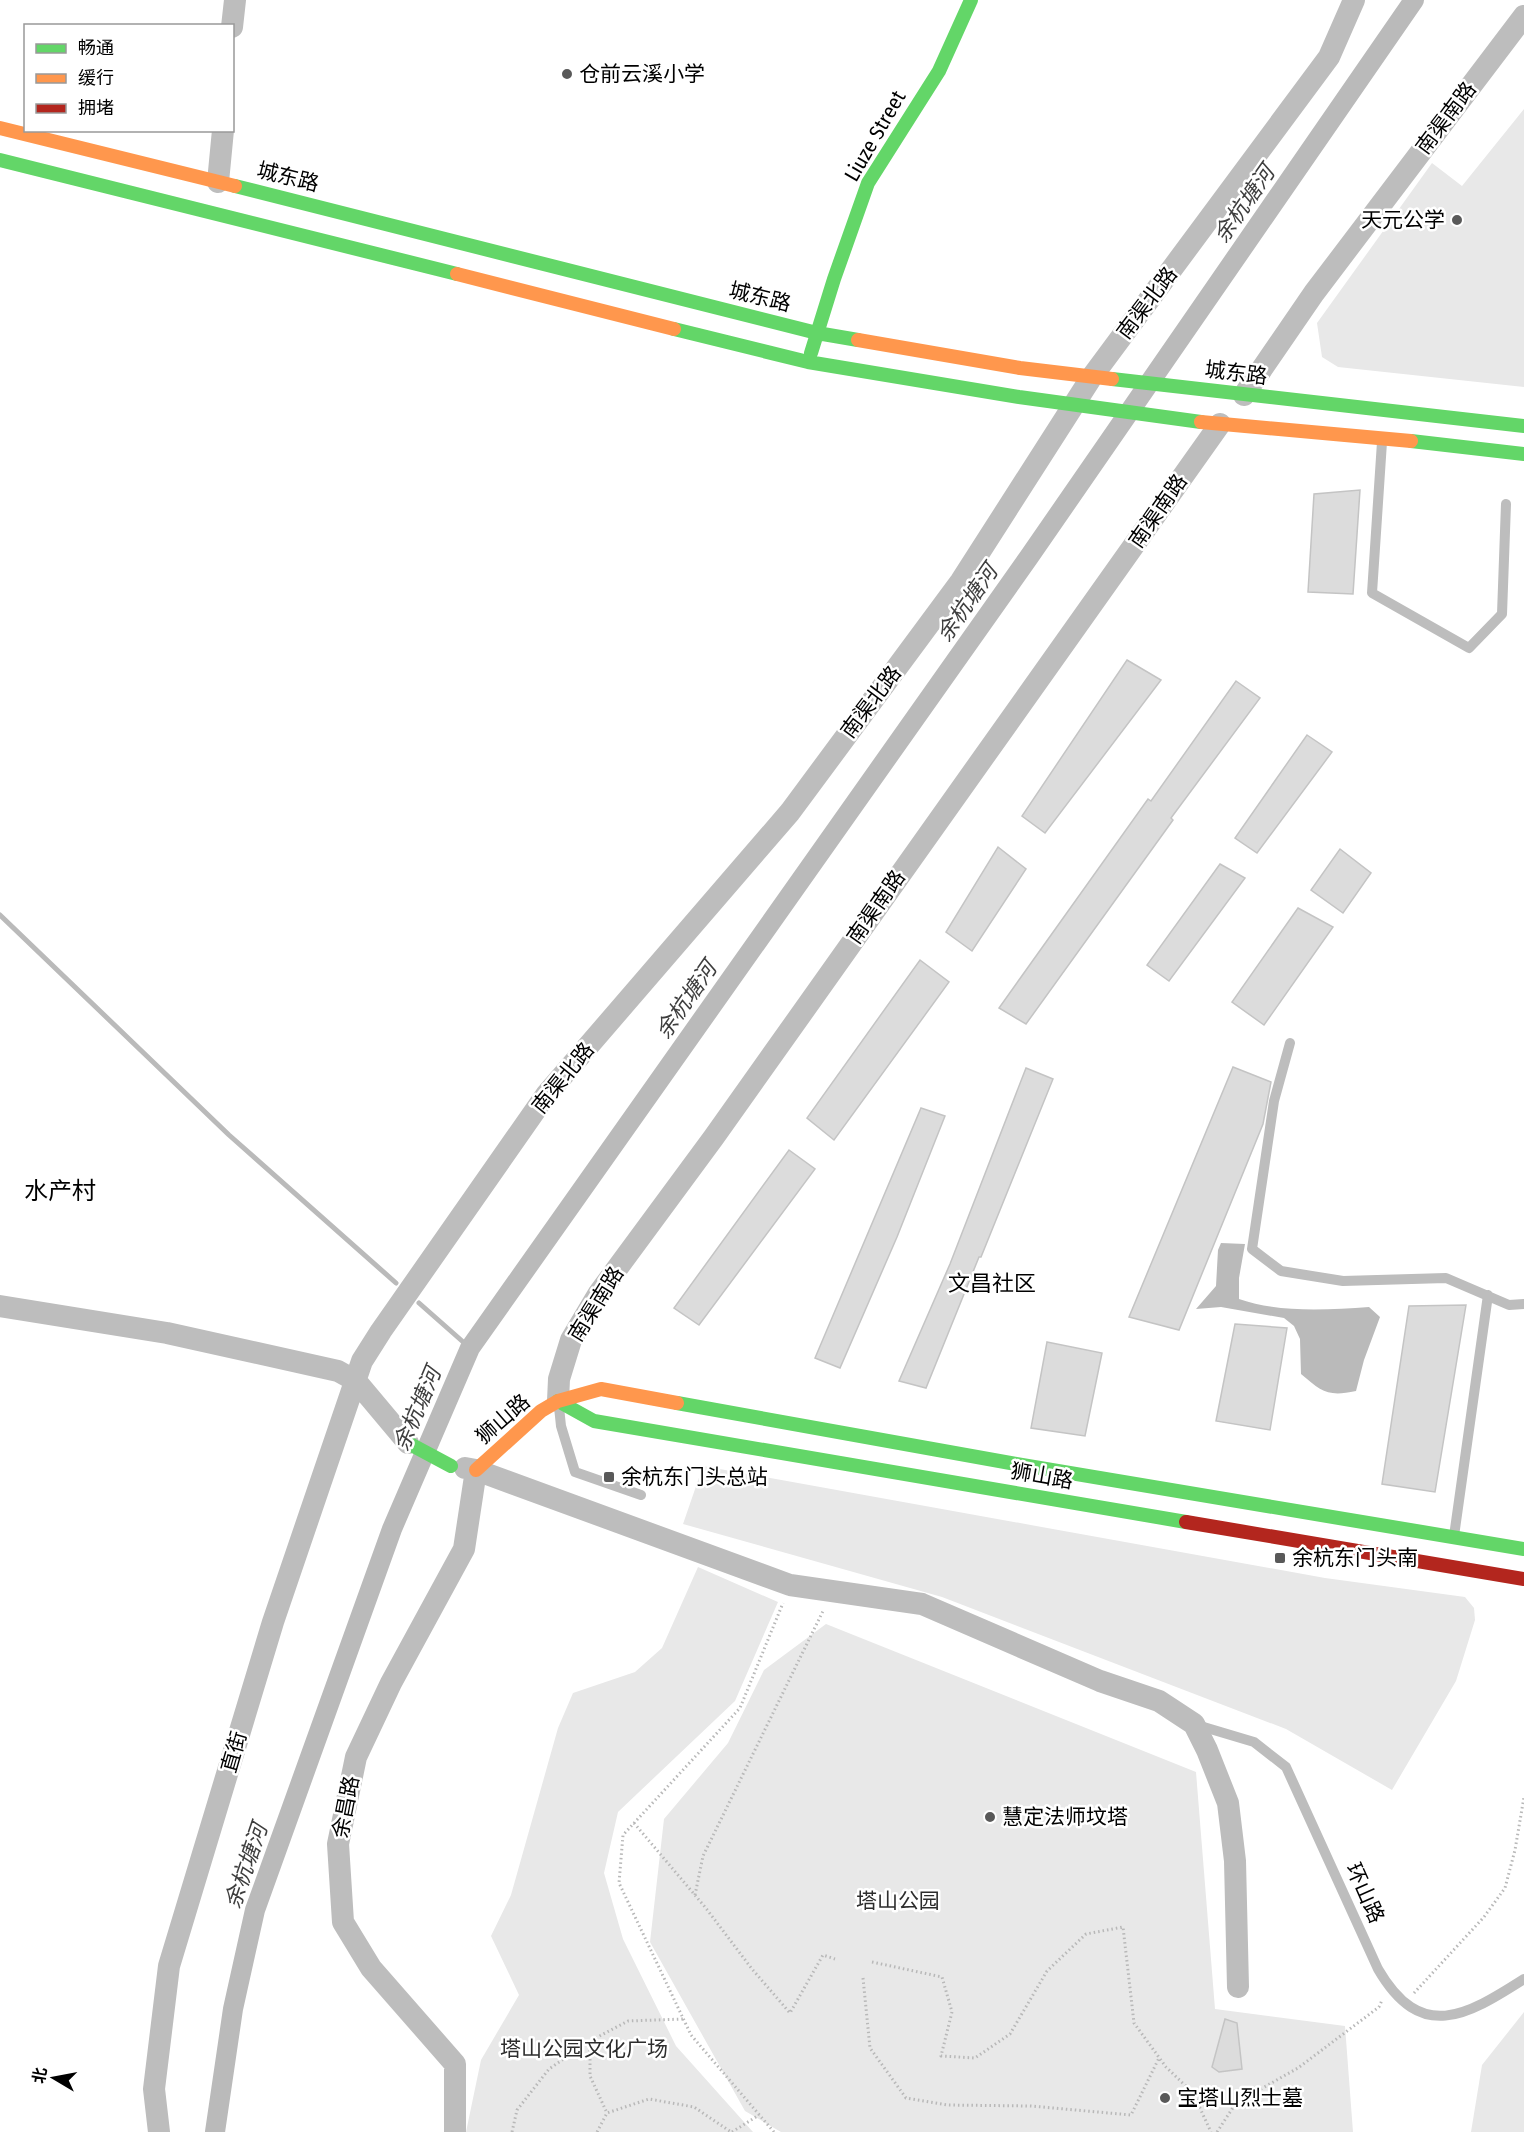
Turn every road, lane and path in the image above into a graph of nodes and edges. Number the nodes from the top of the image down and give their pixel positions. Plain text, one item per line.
1 (235, 0) edge
2 (971, 0) edge
3 (1354, 0) edge
4 (1524, 16) edge
5 (232, 24) edge
6 (0, 128) edge
7 (223, 132) edge
8 (0, 160) edge
9 (218, 182) junction
10 (817, 333) junction
11 (808, 362) junction
12 (1234, 394) junction
13 (1211, 422) junction
14 (1524, 426) edge
15 (1382, 438) junction
16 (1524, 454) edge
17 (1506, 504) dead end
18 (1290, 1043) dead end
19 (1488, 1295) junction
20 (1524, 1304) edge
21 (0, 1306) edge
22 (356, 1381) junction
23 (558, 1401) junction
24 (408, 1443) joint
25 (452, 1466) joint
26 (477, 1470) junction
27 (641, 1495) dead end
28 (1454, 1537) junction
29 (1524, 1548) edge
30 (1524, 1579) edge
31 (790, 1585) junction
32 (832, 1591) junction
33 (1194, 1724) junction
34 (1524, 1797) edge
35 (634, 1823) junction
36 (695, 1895) junction
37 (835, 1959) dead end
38 (872, 1962) dead end
39 (863, 1978) dead end
40 (1524, 1979) edge
41 (1238, 1987) dead end
42 (1389, 1988) junction
43 (1404, 2004) junction
44 (683, 2019) junction
45 (590, 2041) junction
46 (1159, 2058) junction
47 (607, 2113) junction
48 (759, 2115) junction
49 (159, 2132) edge
50 (455, 2132) edge
51 (512, 2132) edge
52 (597, 2132) edge
53 (731, 2132) edge
54 (774, 2132) edge
55 (1211, 2132) edge
56 (1217, 2132) edge

1 - 5 street
2 - 10 street, Liuze Street
3 - 22 street, 南渠北路
4 - 12 street, 南渠南路
6 - 9 street, 城东路
7 - 9 street
8 - 11 street
9 - 10 street, 城东路
10 - 11 street, Liuze Street
10 - 12 street, 城东路
11 - 13 street
12 - 14 street, 城东路
13 - 15 street
13 - 23 street, 南渠南路
15 - 16 street
15 - 17 lane
18 - 19 lane
19 - 20 lane
19 - 28 lane
21 - 22 street
22 - 24 street
22 - 49 street, 直街
23 - 26 street, 狮山路
23 - 27 lane
23 - 28 street, 狮山路
23 - 30 street, 狮山路
24 - 25 street
25 - 26 street
26 - 31 street
26 - 50 street, 余昌路
28 - 29 street, 狮山路
31 - 32 street
31 - 35 path
32 - 33 street
32 - 36 path
33 - 41 street
33 - 42 lane, 环山路
34 - 43 path
35 - 36 path
35 - 44 path
36 - 37 path
38 - 46 path
39 - 46 path
40 - 43 lane, 环山路
42 - 43 lane, 环山路
42 - 56 path
44 - 45 path
44 - 48 path
45 - 47 path
45 - 51 path
46 - 55 path
47 - 52 path
47 - 53 path
48 - 53 path
48 - 54 path

